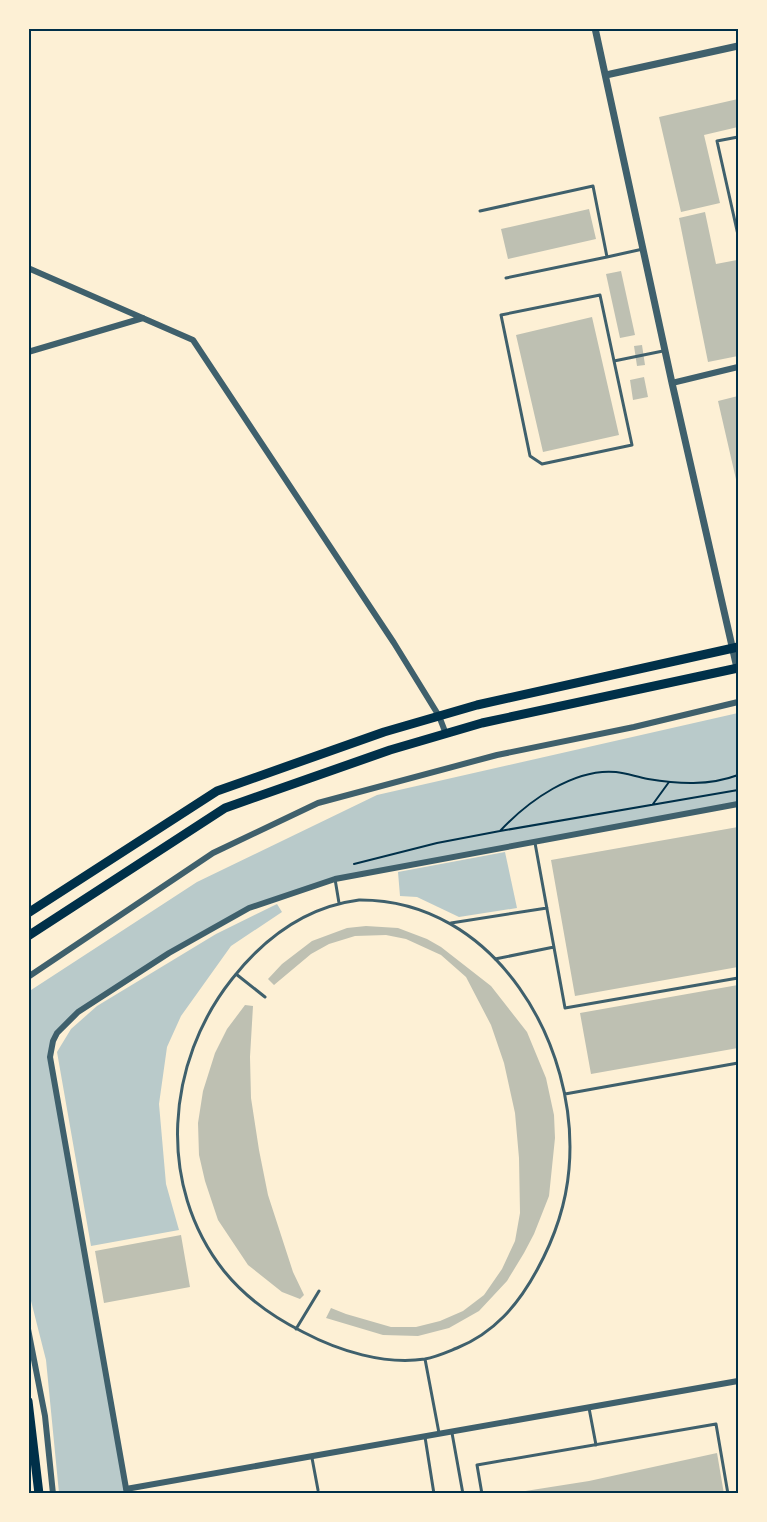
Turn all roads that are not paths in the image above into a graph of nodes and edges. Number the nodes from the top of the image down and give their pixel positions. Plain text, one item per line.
1 (595, 28) edge
2 (738, 46) edge
3 (606, 75) junction
4 (738, 137) edge
5 (738, 205) edge
6 (732, 206) junction
7 (480, 211) dead end
8 (738, 235) edge
9 (643, 249) junction
10 (607, 256) junction
11 (28, 268) edge
12 (506, 278) dead end
13 (143, 318) junction
14 (665, 350) junction
15 (28, 352) edge
16 (614, 361) junction
17 (738, 367) edge
18 (672, 383) junction
19 (735, 648) edge
20 (738, 668) edge
21 (738, 702) edge
22 (439, 716) junction
23 (446, 734) junction
24 (738, 804) edge
25 (534, 841) junction
26 (335, 879) junction
27 (339, 903) junction
28 (547, 908) junction
29 (28, 913) edge
30 (450, 923) junction
31 (28, 936) edge
32 (554, 947) junction
33 (495, 959) junction
34 (236, 974) junction
35 (28, 977) edge
36 (738, 978) edge
37 (265, 997) dead end
38 (738, 1063) edge
39 (566, 1094) junction
40 (319, 1292) dead end
41 (28, 1329) edge
42 (296, 1329) junction
43 (425, 1359) junction
44 (738, 1381) edge
45 (28, 1401) edge
46 (588, 1407) junction
47 (451, 1431) junction
48 (439, 1433) junction
49 (425, 1436) junction
50 (596, 1445) junction
51 (312, 1456) junction
52 (318, 1490) dead end
53 (126, 1491) edge
54 (39, 1494) edge
55 (53, 1494) edge
56 (434, 1494) edge
57 (463, 1494) edge
58 (482, 1494) edge
59 (728, 1494) edge

1 - 3 street
2 - 3 street
3 - 9 street
4 - 6 lane
5 - 6 lane
6 - 8 lane
7 - 10 lane
9 - 10 lane
9 - 14 street
10 - 12 lane
11 - 13 street
13 - 15 street
13 - 22 street
14 - 16 lane
14 - 18 street
16 - 16 lane
17 - 18 street
18 - 19 street
19 - 20 street
19 - 22 main road
20 - 23 main road
21 - 35 street
22 - 23 street
22 - 29 main road
23 - 31 main road
24 - 25 street
25 - 26 street
25 - 28 lane
26 - 27 lane
26 - 53 street
27 - 30 lane
27 - 34 lane
28 - 30 lane
28 - 32 lane
30 - 33 lane
32 - 33 lane
32 - 36 lane
33 - 39 lane
34 - 37 lane
34 - 42 lane
38 - 39 lane
39 - 43 lane
40 - 42 lane
41 - 55 street
42 - 43 lane
43 - 48 lane
44 - 46 street
45 - 54 main road
46 - 47 street
46 - 50 lane
47 - 48 street
47 - 57 lane
48 - 49 street
49 - 51 street
49 - 56 lane
50 - 58 lane
50 - 59 lane
51 - 52 lane
51 - 53 street

